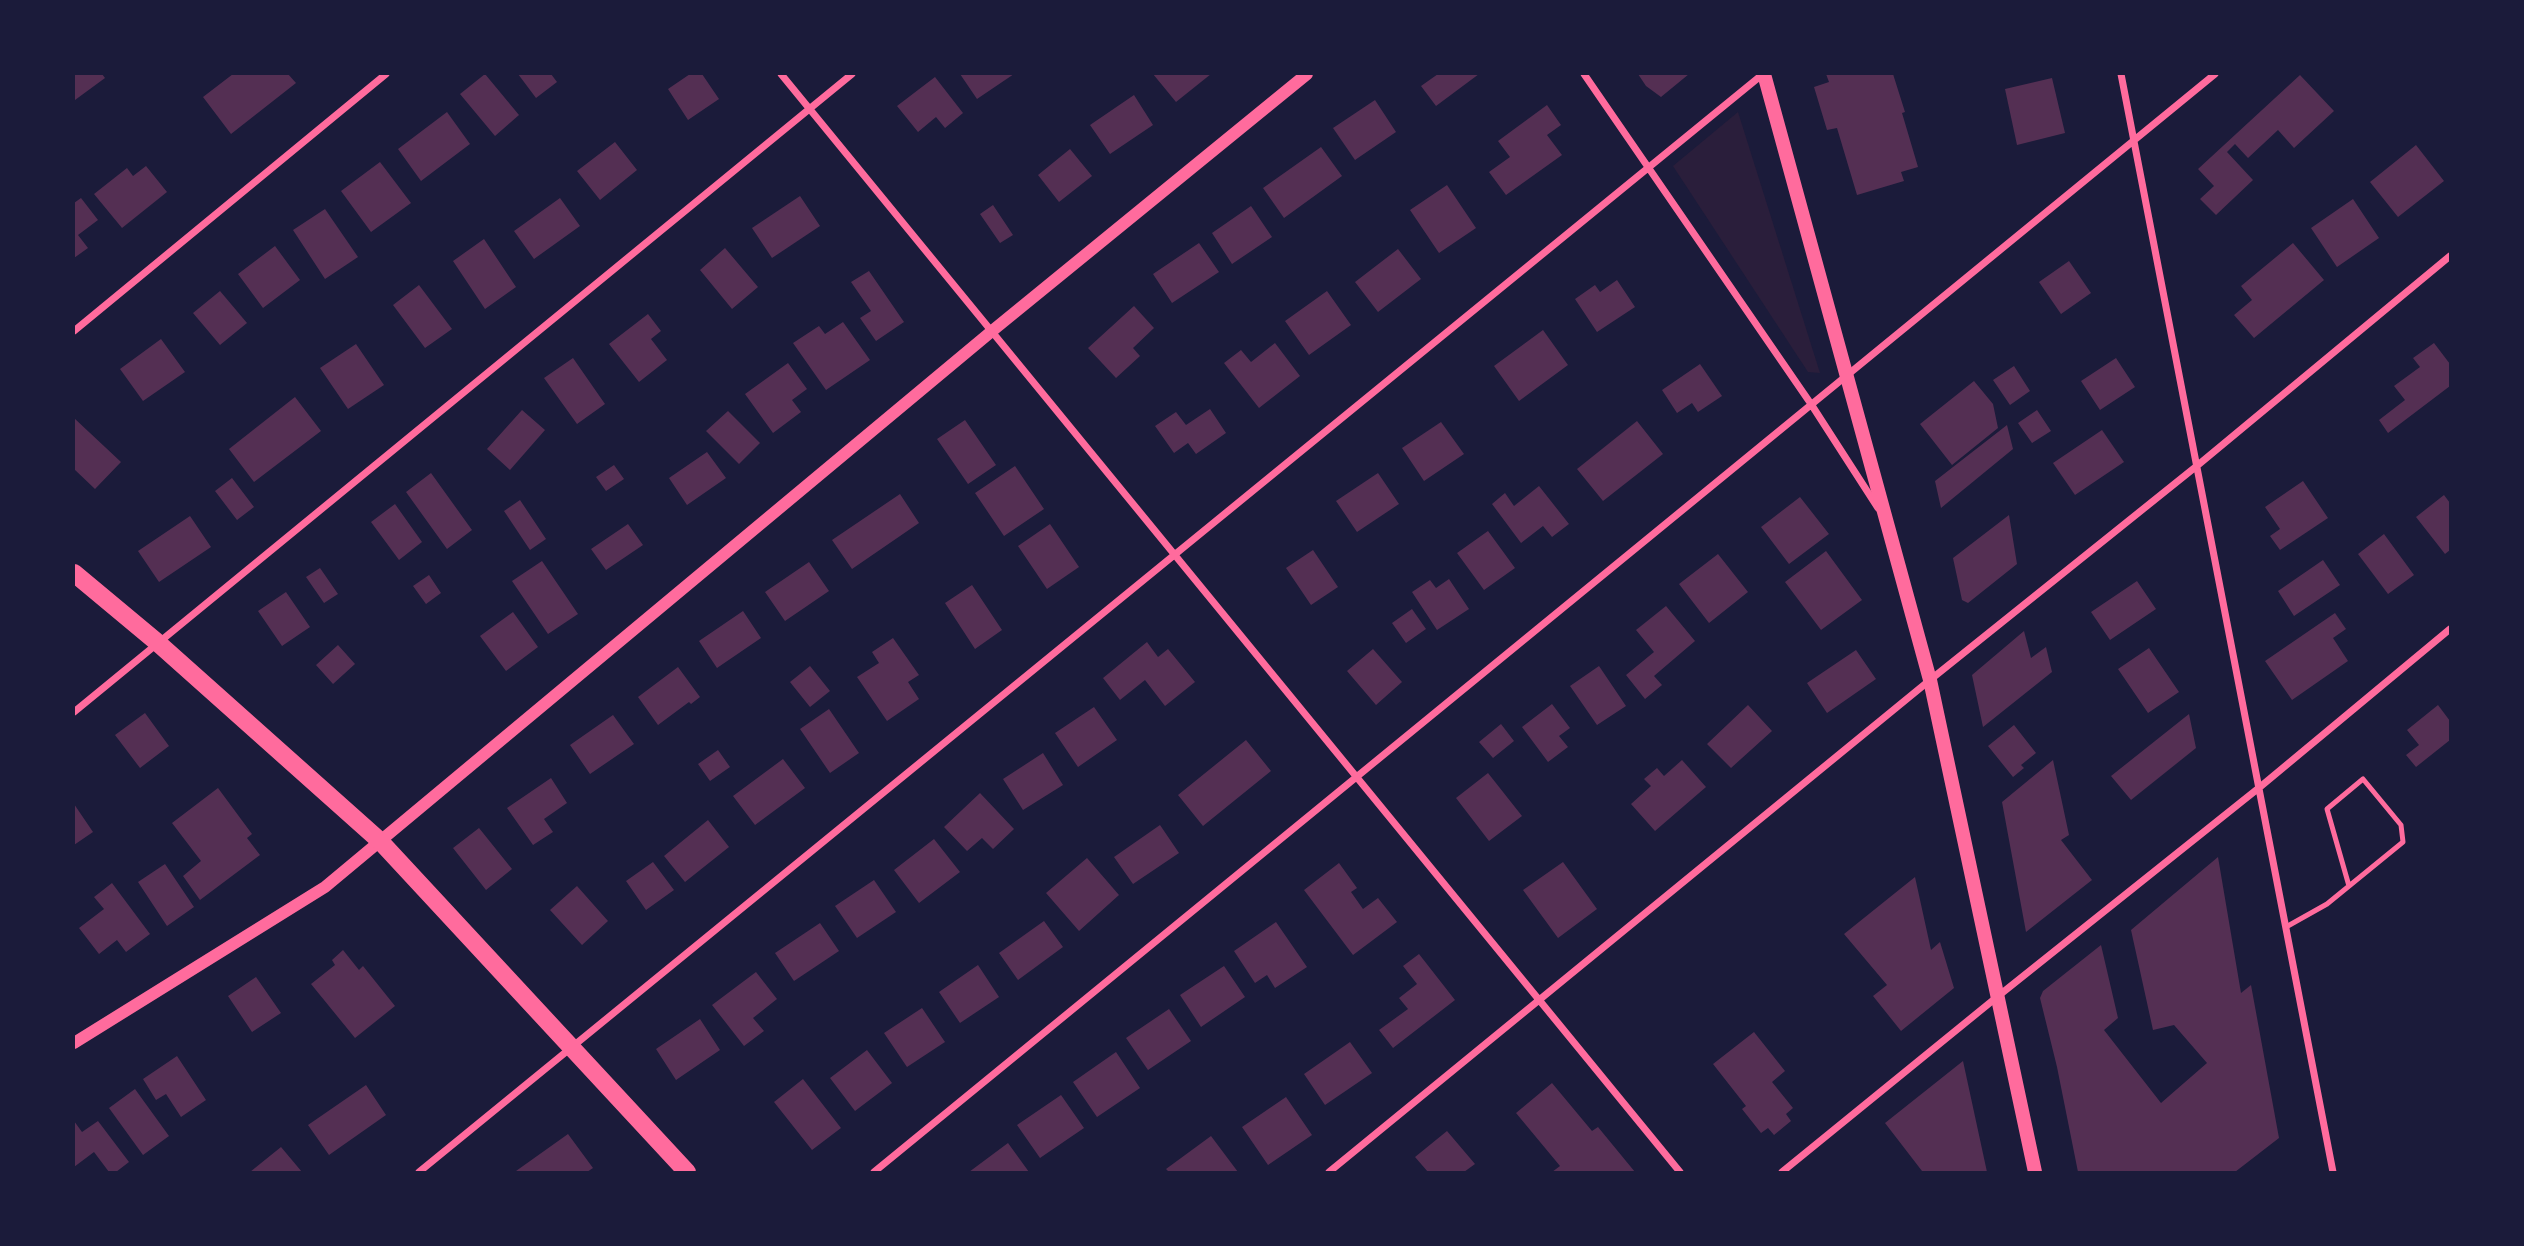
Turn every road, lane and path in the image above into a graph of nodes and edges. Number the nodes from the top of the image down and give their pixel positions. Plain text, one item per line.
1 (386, 74) edge
2 (781, 74) edge
3 (852, 74) edge
4 (1307, 74) edge
5 (1584, 74) edge
6 (1764, 74) edge
7 (2121, 74) edge
8 (2215, 74) edge
9 (809, 108) junction
10 (2133, 140) junction
11 (1648, 167) junction
12 (2451, 256) edge
13 (74, 331) edge
14 (992, 331) junction
15 (1847, 376) junction
16 (1811, 404) junction
17 (2198, 465) junction
18 (1886, 520) junction
19 (1175, 555) junction
20 (74, 573) edge
21 (2451, 629) edge
22 (158, 643) junction
23 (1930, 680) junction
24 (74, 712) edge
25 (1356, 777) junction
26 (2260, 787) junction
27 (380, 841) junction
28 (2349, 886) junction
29 (2286, 927) junction
30 (1997, 997) junction
31 (1539, 1001) junction
32 (74, 1043) edge
33 (572, 1047) junction
34 (419, 1172) edge
35 (687, 1172) edge
36 (874, 1172) edge
37 (1329, 1172) edge
38 (1680, 1172) edge
39 (1782, 1172) edge
40 (2035, 1172) edge
41 (2333, 1172) edge

1 - 13 street
2 - 9 street
3 - 9 street
4 - 14 street
5 - 11 street
6 - 11 street
6 - 15 main road
7 - 10 street
8 - 10 street
9 - 14 street
9 - 22 street
10 - 15 street
10 - 17 street
11 - 16 street
11 - 19 street
12 - 17 street
14 - 19 street
14 - 27 street
15 - 16 street
15 - 18 main road
16 - 18 street
16 - 25 street
17 - 23 street
17 - 26 street
18 - 23 main road
19 - 25 street
19 - 33 street
20 - 22 main road
21 - 26 street
22 - 24 street
22 - 27 main road
23 - 30 main road
23 - 31 street
25 - 31 street
25 - 36 street
26 - 29 street
26 - 30 street
27 - 32 street
27 - 33 main road
28 - 28 lane
28 - 29 lane
29 - 41 street
30 - 39 street
30 - 40 main road
31 - 37 street
31 - 38 street
33 - 34 street
33 - 35 main road

